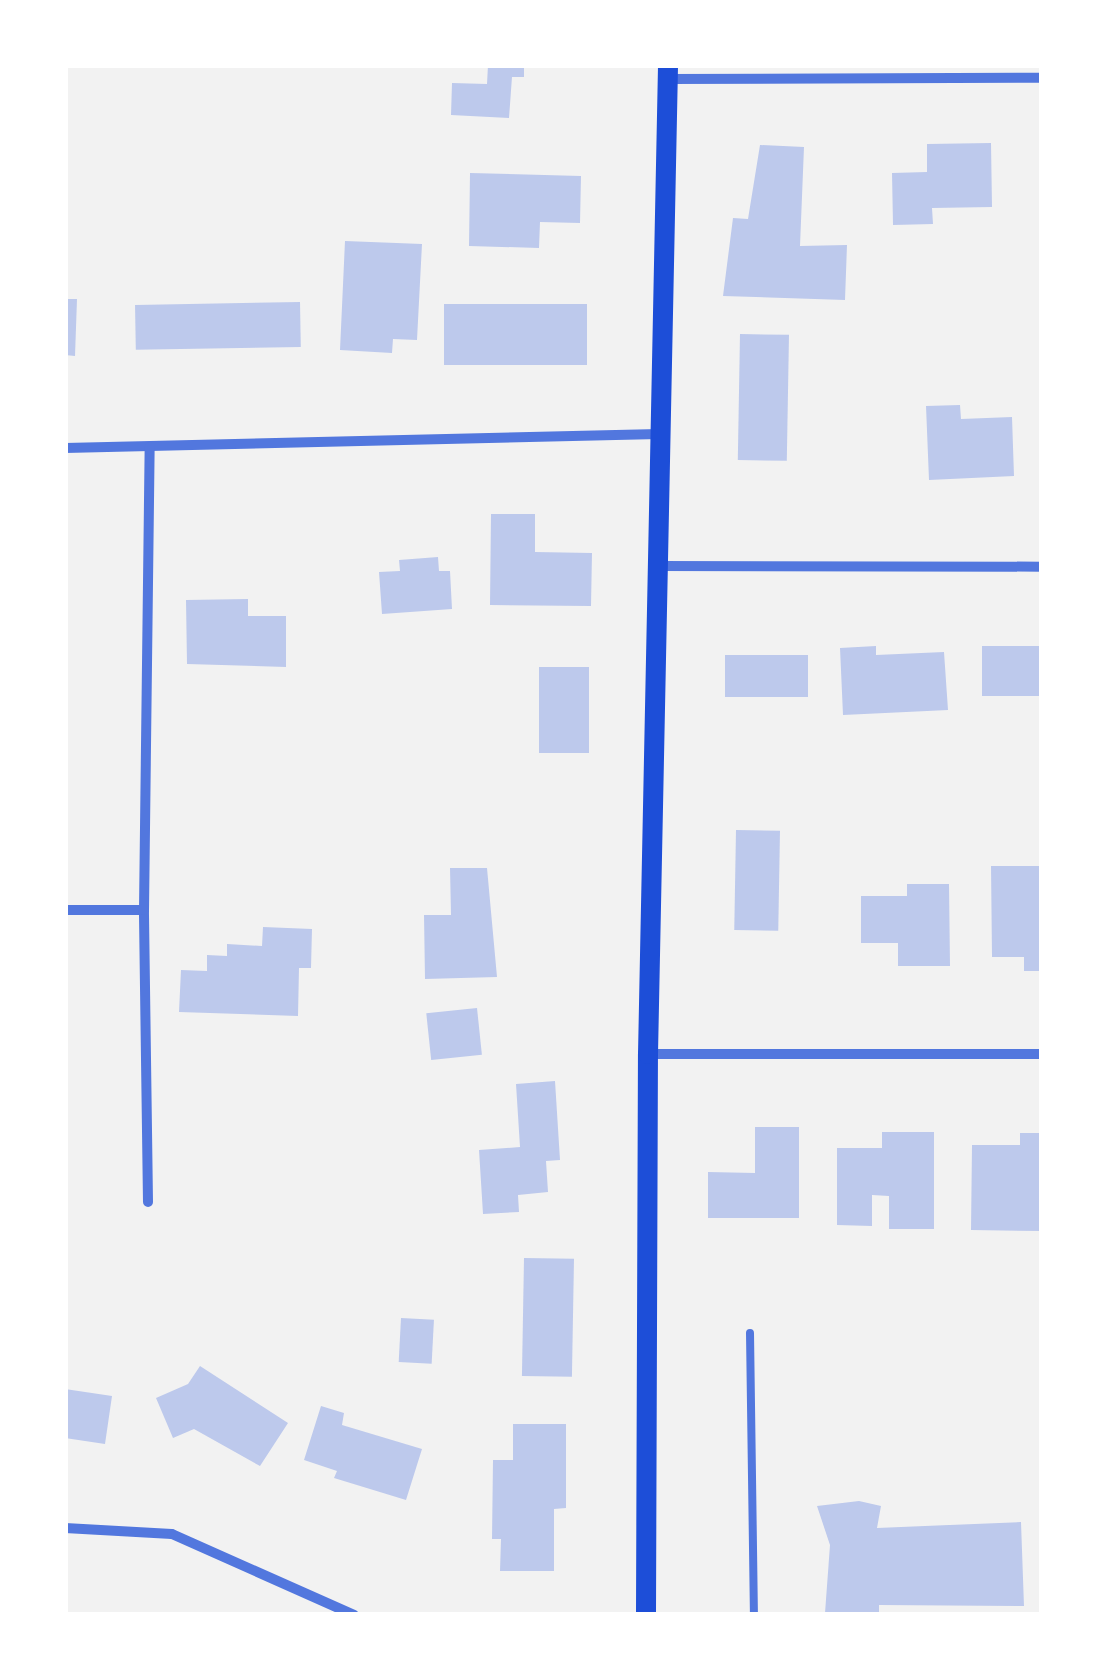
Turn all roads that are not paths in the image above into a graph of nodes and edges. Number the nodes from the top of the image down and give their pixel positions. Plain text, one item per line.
1 (668, 72) edge
2 (1042, 78) edge
3 (659, 434) junction
4 (150, 447) junction
5 (65, 448) edge
6 (658, 566) junction
7 (1042, 567) edge
8 (65, 910) edge
9 (144, 910) junction
10 (648, 1054) junction
11 (1042, 1054) edge
12 (148, 1202) dead end
13 (750, 1333) dead end
14 (65, 1528) edge
15 (354, 1615) edge
16 (646, 1615) edge
17 (754, 1615) edge

1 - 2 street
1 - 3 main road
3 - 4 street
3 - 6 main road
4 - 5 street
4 - 9 street
6 - 7 street
6 - 10 main road
8 - 9 street
9 - 12 street
10 - 11 street
10 - 16 main road
13 - 17 lane
14 - 15 street

